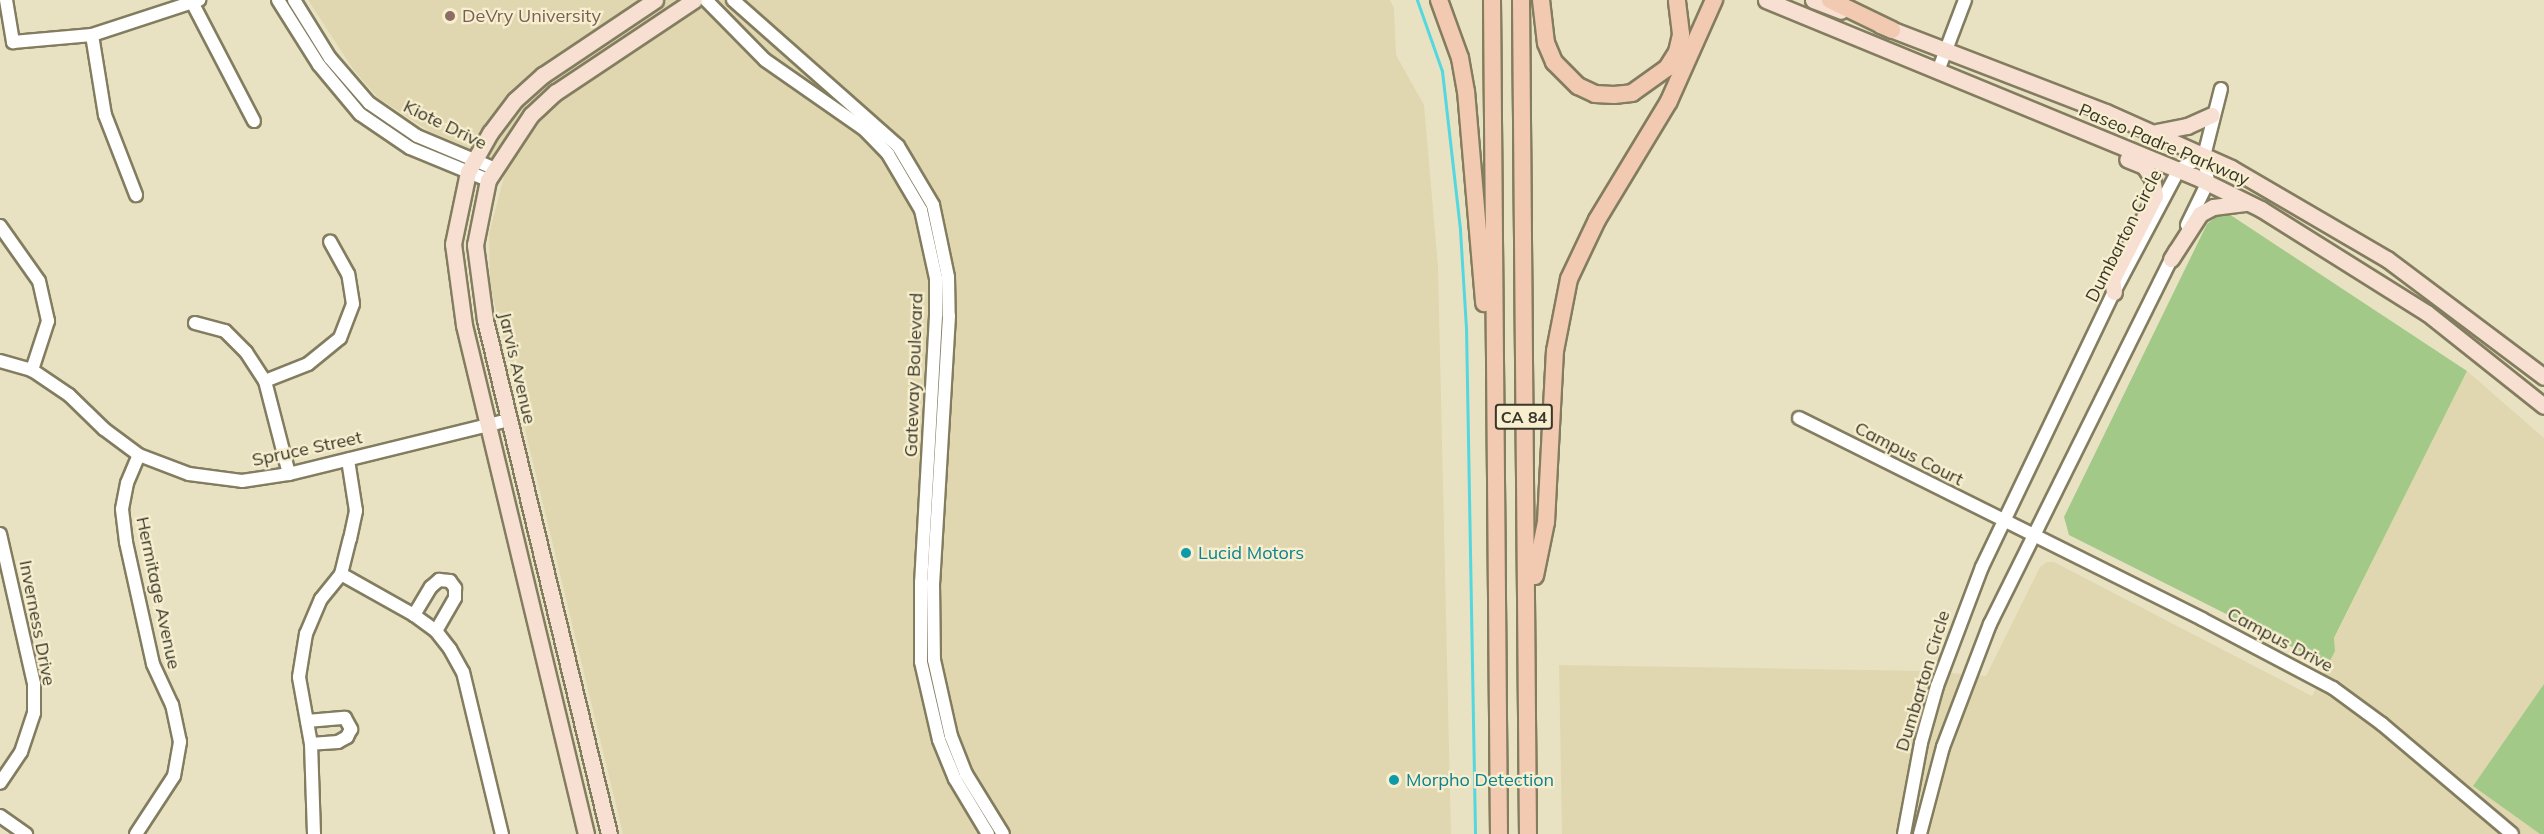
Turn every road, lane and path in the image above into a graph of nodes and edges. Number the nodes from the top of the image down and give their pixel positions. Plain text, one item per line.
1 (6, 0) edge
2 (278, 0) edge
3 (294, 0) edge
4 (655, 0) edge
5 (694, 0) edge
6 (706, 0) edge
7 (733, 0) edge
8 (1439, 0) edge
9 (1491, 0) edge
10 (1521, 0) edge
11 (1531, 0) edge
12 (1541, 0) edge
13 (1677, 0) edge
14 (1714, 0) edge
15 (1766, 0) edge
16 (1813, 0) edge
17 (1830, 0) edge
18 (1965, 0) edge
19 (196, 2) edge
20 (1892, 30) junction
21 (92, 35) junction
22 (1946, 50) junction
23 (1938, 71) junction
24 (2221, 89) dead end
25 (1991, 94) junction
26 (2212, 115) junction
27 (254, 121) dead end
28 (2156, 132) junction
29 (2204, 156) junction
30 (471, 166) junction
31 (2179, 169) junction
32 (490, 174) junction
33 (2208, 182) junction
34 (136, 195) dead end
35 (2249, 203) junction
36 (0, 226) edge
37 (330, 242) dead end
38 (2172, 259) junction
39 (2114, 292) junction
40 (195, 322) dead end
41 (0, 361) edge
42 (32, 370) junction
43 (2544, 377) edge
44 (265, 381) junction
45 (2544, 406) edge
46 (1799, 418) dead end
47 (509, 420) junction
48 (488, 425) junction
49 (1496, 449) junction
50 (139, 455) junction
51 (348, 460) junction
52 (289, 474) junction
53 (2002, 522) junction
54 (0, 534) edge
55 (2034, 535) junction
56 (341, 574) junction
57 (1535, 576) junction
58 (414, 615) junction
59 (436, 631) junction
60 (307, 721) junction
61 (310, 744) junction
62 (0, 783) edge
63 (0, 816) edge
64 (27, 834) edge
65 (136, 834) edge
66 (314, 834) edge
67 (502, 834) edge
68 (586, 834) edge
69 (609, 834) edge
70 (988, 834) edge
71 (1003, 834) edge
72 (1499, 834) edge
73 (1528, 834) edge
74 (1538, 834) edge
75 (1904, 834) edge
76 (1920, 834) edge
77 (2511, 834) edge

1 - 21 street
2 - 30 street, Kiote Drive
3 - 30 street, Kiote Drive
4 - 30 main road
5 - 32 main road, Jarvis Avenue
6 - 70 street, Gateway Boulevard
7 - 71 street, Gateway Boulevard
8 - 49 highway
9 - 49 highway, CA 84
10 - 73 highway, CA 84
11 - 57 highway, CA 84
12 - 13 highway
14 - 57 highway
15 - 23 main road, Paseo Padre Parkway
16 - 20 main road, Paseo Padre Parkway
17 - 20 highway
18 - 22 street
19 - 21 street
19 - 27 street
20 - 22 main road, Paseo Padre Parkway
21 - 34 street
22 - 23 street
22 - 28 main road, Paseo Padre Parkway
23 - 25 main road, Paseo Padre Parkway
24 - 26 street
25 - 31 main road, Paseo Padre Parkway
25 - 39 main road
26 - 28 main road
26 - 29 street
28 - 29 main road, Paseo Padre Parkway
29 - 31 street, Dumbarton Circle
29 - 33 street
29 - 43 main road, Paseo Padre Parkway
30 - 32 street, Kiote Drive
30 - 48 main road
31 - 33 main road, Paseo Padre Parkway
31 - 39 street, Dumbarton Circle
32 - 47 main road, Jarvis Avenue
33 - 35 main road, Paseo Padre Parkway
33 - 38 street
35 - 38 main road
35 - 45 main road, Paseo Padre Parkway
36 - 42 street
37 - 44 street
38 - 55 street
39 - 53 street, Dumbarton Circle
40 - 44 street
41 - 42 street, Spruce Street
42 - 50 street, Spruce Street
44 - 52 street
46 - 53 street, Campus Court
47 - 48 street, Spruce Street
47 - 69 main road, Jarvis Avenue
48 - 51 street, Spruce Street
48 - 68 main road
49 - 72 highway, CA 84
50 - 52 street, Spruce Street
50 - 65 street, Hermitage Avenue
51 - 52 street, Spruce Street
51 - 56 street
53 - 55 street, Campus Drive
53 - 75 street, Dumbarton Circle
54 - 62 street, Inverness Drive
55 - 76 street
55 - 77 street, Campus Drive
56 - 58 street
56 - 60 street
57 - 74 highway, CA 84
58 - 59 street
58 - 59 street
59 - 67 street
60 - 61 street
60 - 61 street
61 - 66 street
63 - 64 street

